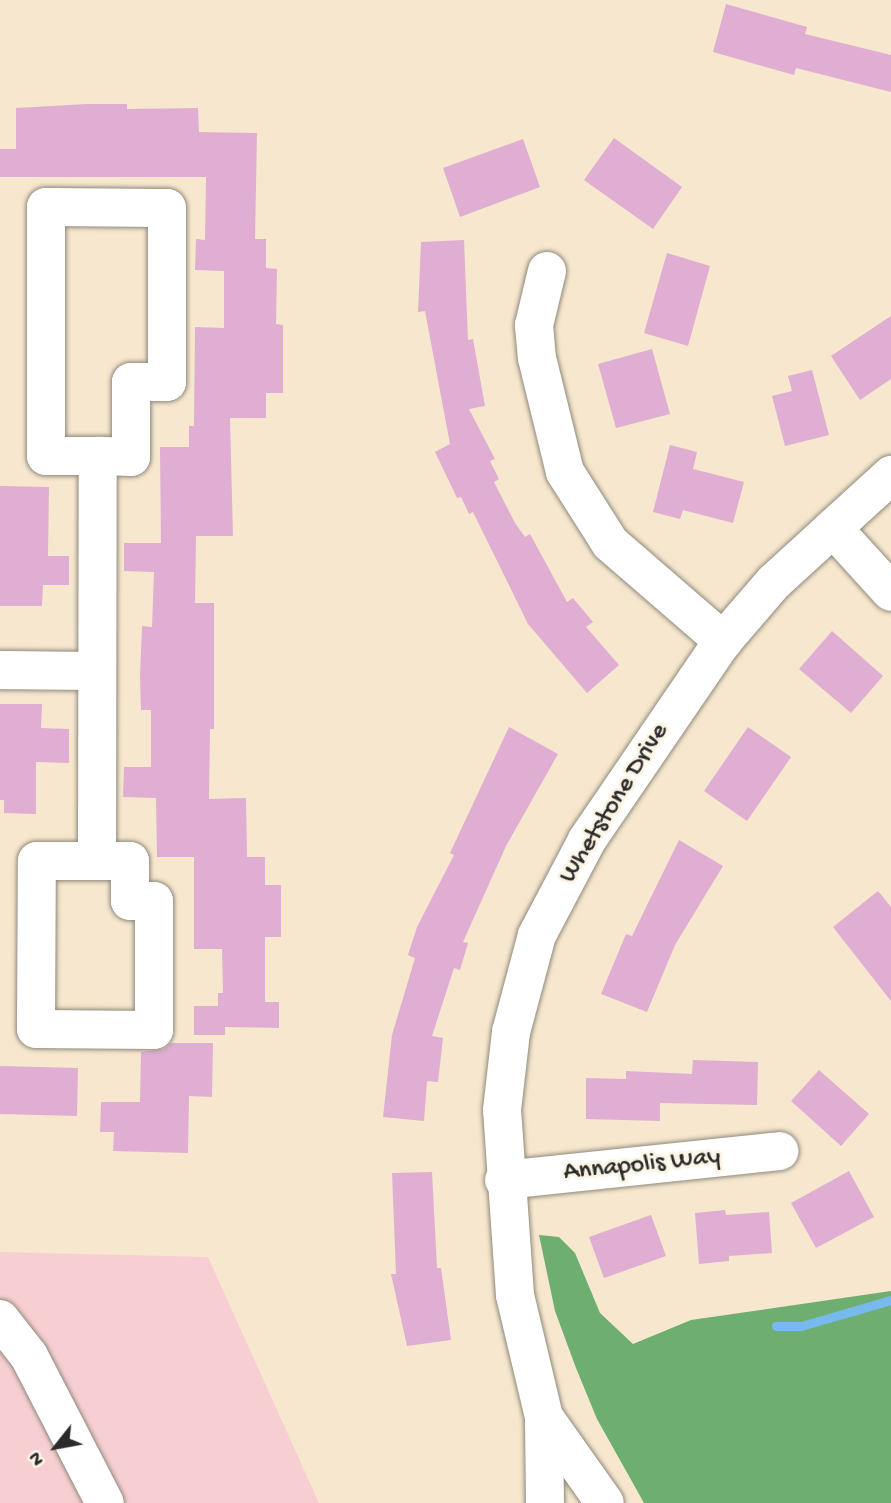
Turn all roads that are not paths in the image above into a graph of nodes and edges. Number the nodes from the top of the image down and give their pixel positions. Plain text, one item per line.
1 (547, 271) dead end
2 (98, 456) junction
3 (891, 475) edge
4 (833, 528) junction
5 (891, 592) edge
6 (723, 641) junction
7 (0, 644) edge
8 (97, 658) junction
9 (0, 670) edge
10 (97, 861) junction
11 (779, 1151) dead end
12 (504, 1180) junction
13 (0, 1319) edge
14 (544, 1418) junction
15 (104, 1503) edge
16 (545, 1503) edge
17 (605, 1503) edge

1 - 6 street
2 - 2 street
2 - 8 street
3 - 4 street, Whetstone Drive
4 - 5 street
4 - 6 street, Whetstone Drive
6 - 12 street, Whetstone Drive
7 - 8 street
8 - 9 street
8 - 10 street
10 - 10 street
11 - 12 street, Annapolis Way
12 - 14 street, Whetstone Drive
13 - 15 street
14 - 16 street, Whetstone Drive
14 - 17 street, Whetstone Drive

